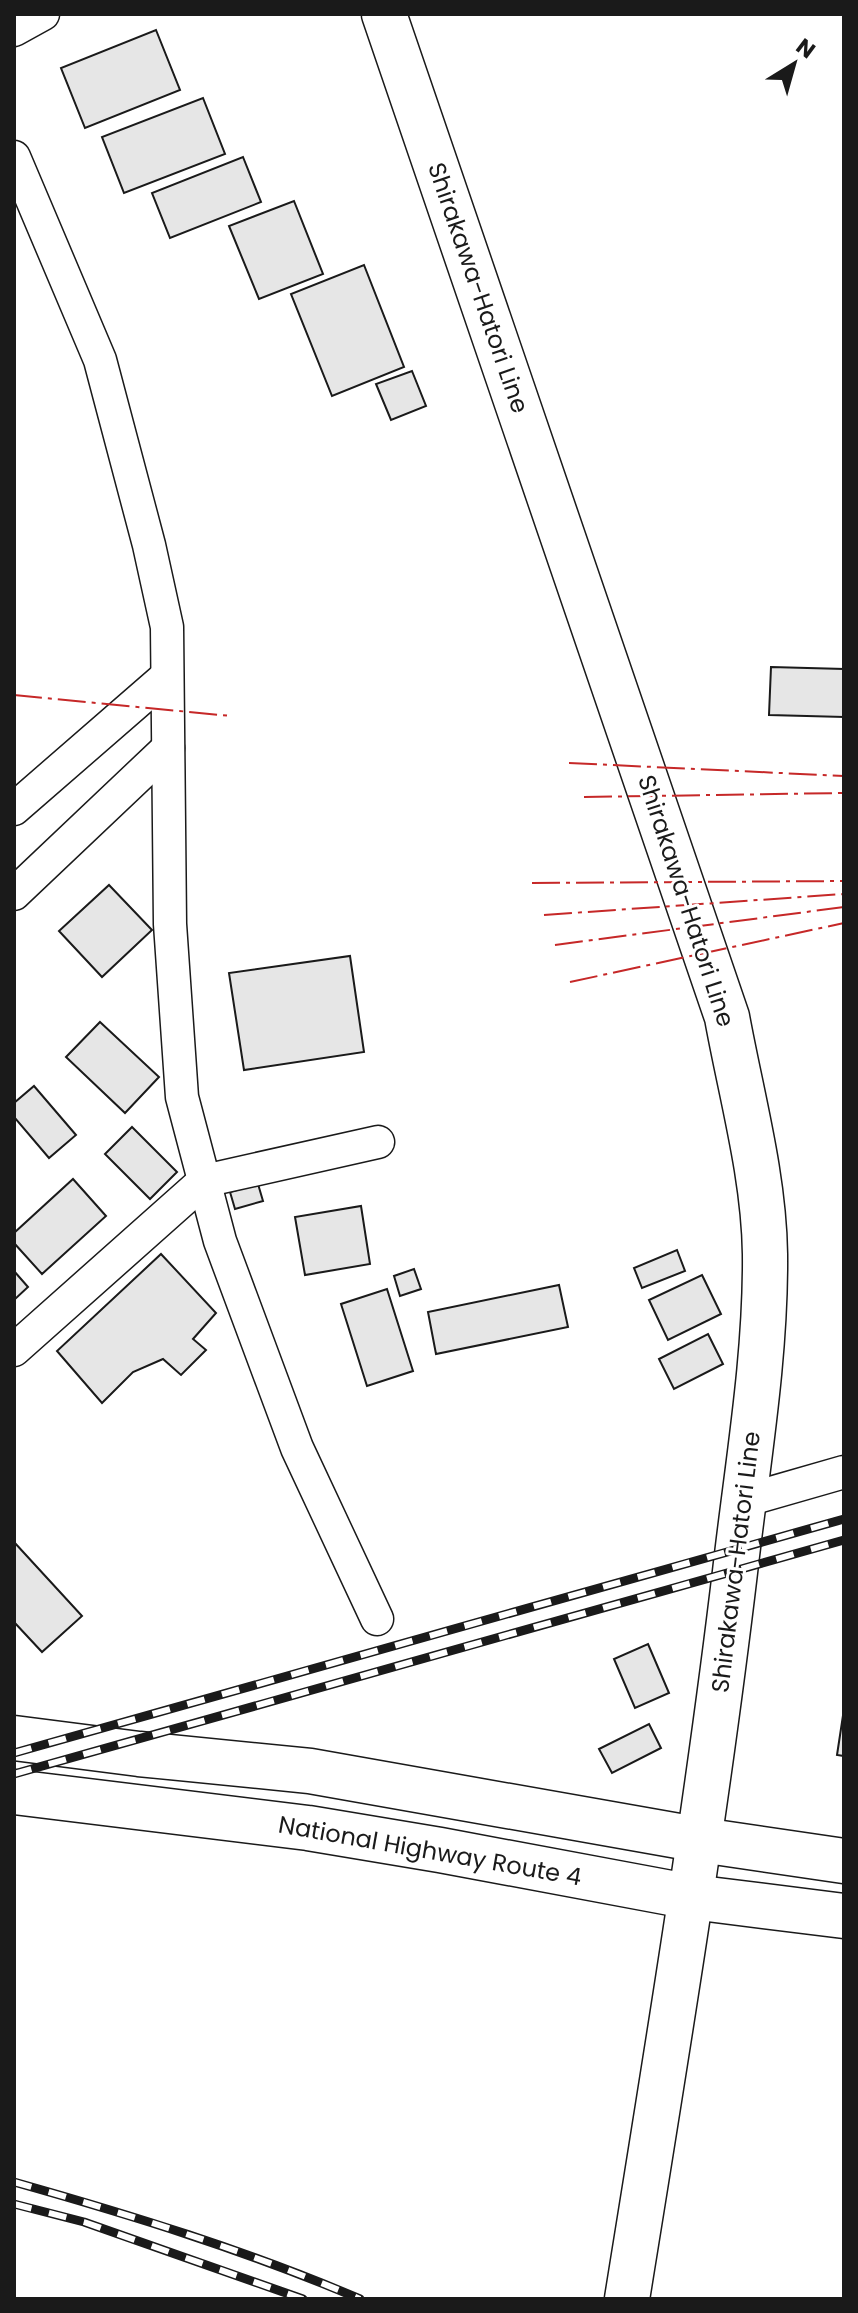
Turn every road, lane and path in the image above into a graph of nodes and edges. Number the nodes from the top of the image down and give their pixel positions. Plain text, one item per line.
1 (43, 14) edge
2 (384, 14) edge
3 (14, 30) edge
4 (14, 157) edge
5 (167, 676) junction
6 (168, 748) junction
7 (14, 809) edge
8 (14, 894) edge
9 (378, 1142) dead end
10 (204, 1181) junction
11 (14, 1350) edge
12 (844, 1472) edge
13 (743, 1501) junction
14 (377, 1619) dead end
15 (14, 1738) edge
16 (14, 1792) edge
17 (701, 1840) junction
18 (844, 1861) edge
19 (692, 1897) junction
20 (844, 1916) edge
21 (627, 2299) edge

1 - 3 street
2 - 13 main road, Shirakawa-Hatori Line
4 - 5 street
5 - 6 street
5 - 7 street
6 - 8 street
6 - 10 street
9 - 10 street
10 - 11 street
10 - 14 street
12 - 13 street
13 - 17 main road, Shirakawa-Hatori Line
15 - 17 main road
16 - 19 main road, National Highway Route 4
17 - 18 main road
17 - 19 main road, Shirakawa-Hatori Line
19 - 20 main road, National Highway Route 4
19 - 21 main road, Shirakawa-Hatori Line

